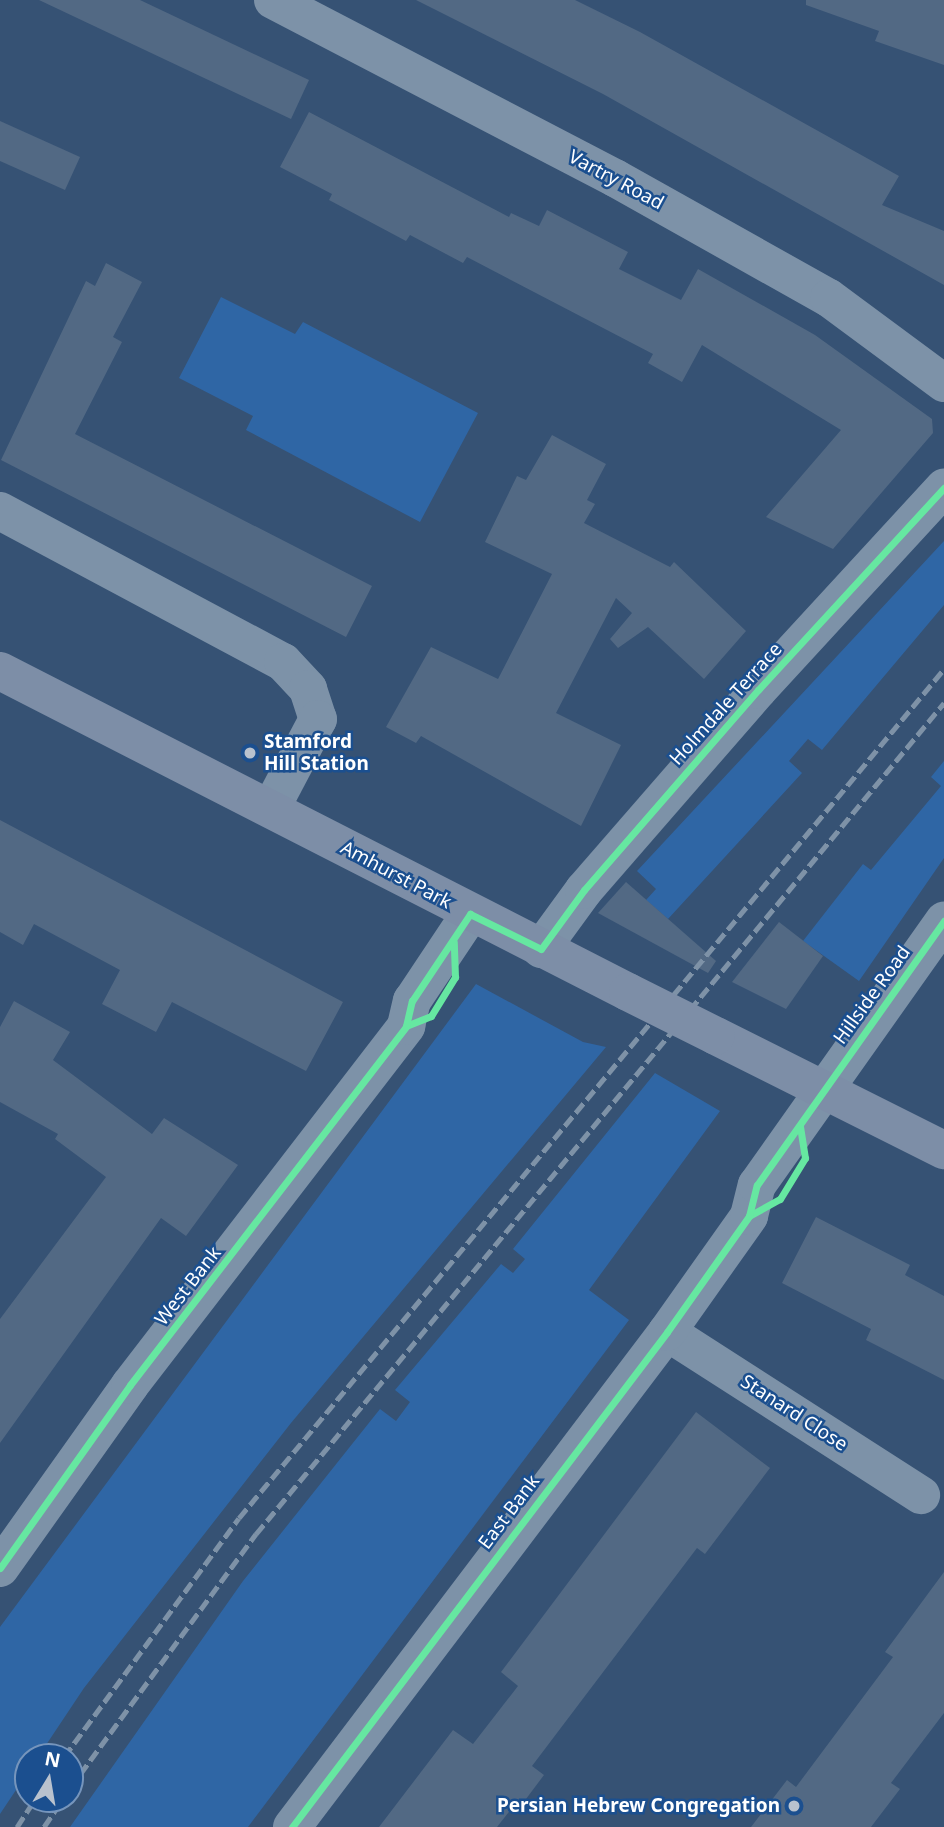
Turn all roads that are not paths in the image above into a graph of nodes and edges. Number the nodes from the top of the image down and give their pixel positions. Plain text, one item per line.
1 (273, 0) edge
2 (944, 383) edge
3 (944, 488) edge
4 (0, 511) edge
5 (0, 671) edge
6 (271, 808) junction
7 (470, 914) junction
8 (944, 922) edge
9 (541, 950) junction
10 (825, 1088) junction
11 (944, 1150) edge
12 (667, 1332) junction
13 (921, 1495) dead end
14 (0, 1568) edge
15 (292, 1827) edge

1 - 2 street, Vartry Road
3 - 9 street, Holmdale Terrace
4 - 6 street
5 - 6 main road, Amhurst Park
6 - 7 main road, Amhurst Park
7 - 9 main road, Amhurst Park
7 - 14 street, West Bank
8 - 10 street, Hillside Road
9 - 10 main road, Amhurst Park, bridge
10 - 11 main road, Amhurst Park
10 - 12 street, East Bank
12 - 13 street, Stanard Close
12 - 15 street, East Bank

